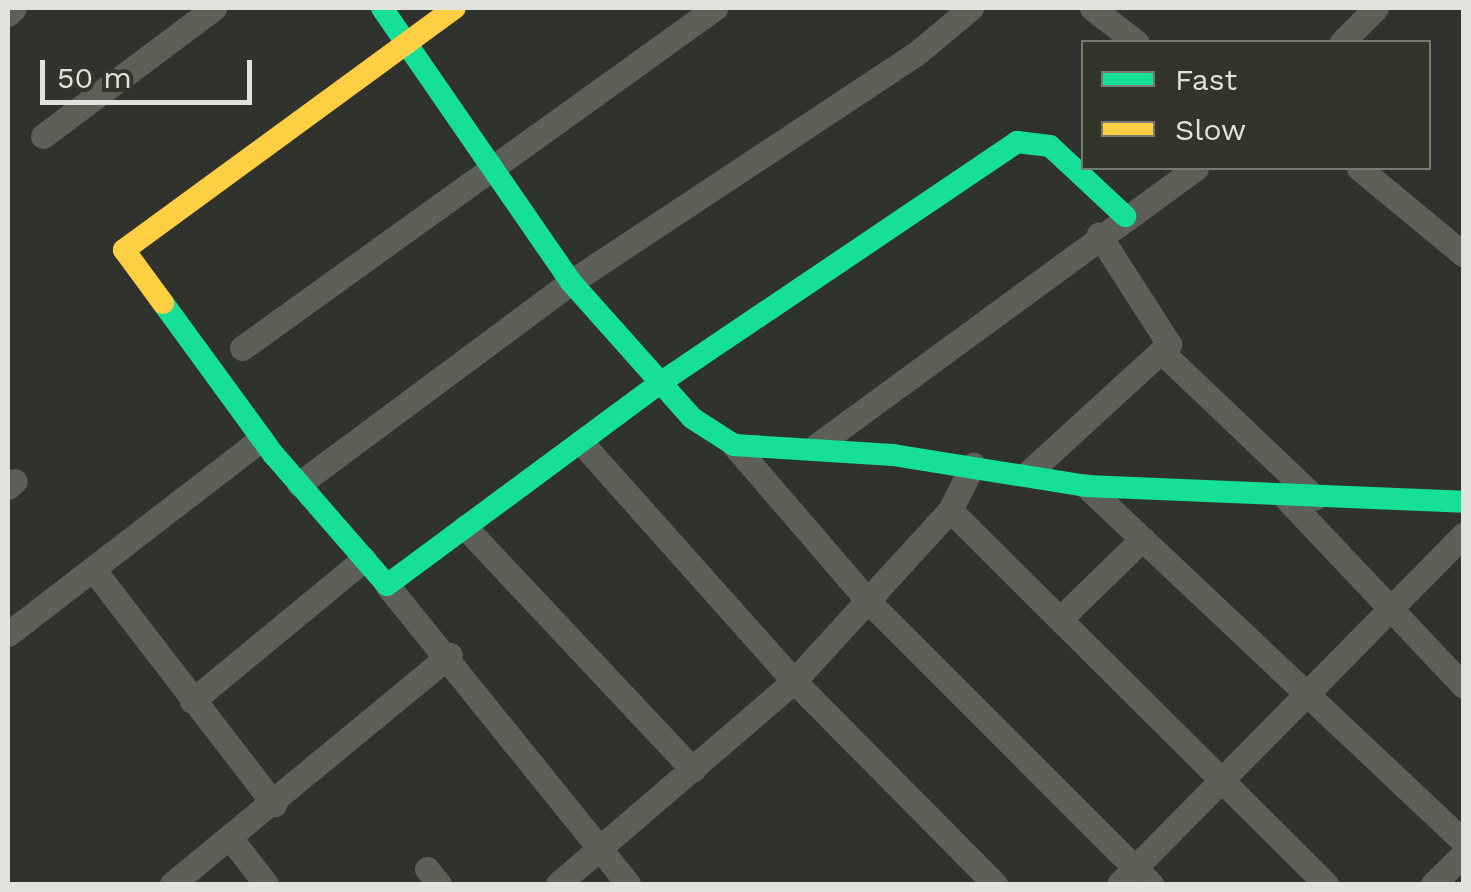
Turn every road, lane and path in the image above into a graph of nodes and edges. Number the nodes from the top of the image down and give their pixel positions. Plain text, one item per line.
1 (14, 8) edge
2 (214, 8) edge
3 (382, 8) edge
4 (455, 8) edge
5 (716, 8) edge
6 (971, 8) edge
7 (1092, 8) edge
8 (1376, 8) edge
9 (8, 14) edge
10 (408, 40) junction
11 (1133, 40) edge
12 (1344, 40) edge
13 (43, 136) dead end
14 (495, 168) junction
15 (1193, 170) edge
16 (1361, 170) edge
17 (1126, 216) junction
18 (1099, 236) junction
19 (1464, 255) edge
20 (571, 282) junction
21 (242, 348) dead end
22 (1165, 355) junction
23 (660, 383) junction
24 (261, 438) junction
25 (581, 442) junction
26 (734, 444) junction
27 (816, 446) junction
28 (973, 465) junction
29 (1026, 474) junction
30 (299, 484) junction
31 (1086, 486) junction
32 (1285, 497) junction
33 (1315, 498) junction
34 (1458, 506) edge
35 (950, 510) junction
36 (465, 528) junction
37 (1464, 534) edge
38 (1142, 539) junction
39 (364, 559) junction
40 (92, 569) junction
41 (387, 585) junction
42 (869, 602) junction
43 (1387, 610) junction
44 (1060, 618) junction
45 (8, 634) edge
46 (450, 656) junction
47 (794, 680) junction
48 (1464, 686) edge
49 (1311, 698) junction
50 (192, 701) junction
51 (692, 770) junction
52 (1226, 782) junction
53 (274, 804) junction
54 (230, 839) junction
55 (1464, 842) edge
56 (605, 849) junction
57 (1464, 854) edge
58 (1135, 879) edge
59 (172, 884) edge
60 (266, 884) edge
61 (558, 884) edge
62 (628, 884) edge
63 (995, 884) edge
64 (1326, 884) edge
65 (1433, 884) edge

1 - 9 street
2 - 13 street
3 - 10 street
4 - 10 street
5 - 14 street
6 - 20 street
7 - 11 street
8 - 12 street
10 - 14 street
10 - 24 street
14 - 20 street
14 - 21 street
15 - 17 street
16 - 19 street
17 - 18 street
17 - 23 street
18 - 22 street
18 - 27 street
20 - 23 street
20 - 30 street
22 - 29 street
22 - 33 street
23 - 25 street
23 - 26 street
24 - 30 street
24 - 40 street
25 - 36 street
25 - 47 street
26 - 27 street
26 - 42 street
27 - 28 street
28 - 29 street
28 - 35 street
29 - 31 street
30 - 39 street
31 - 32 street
31 - 38 street
32 - 33 street
32 - 43 street
33 - 34 street
35 - 42 street
35 - 44 street
36 - 41 street
36 - 51 street
37 - 43 street
38 - 44 street
38 - 49 street
39 - 41 street
39 - 50 street
40 - 45 street
40 - 50 street
41 - 46 street
42 - 47 street
42 - 58 street
43 - 48 street
43 - 49 street
44 - 52 street
46 - 53 street
46 - 56 street
47 - 51 street
47 - 63 street
49 - 52 street
49 - 55 street
50 - 53 street
51 - 56 street
52 - 58 street
52 - 64 street
53 - 54 street
54 - 59 street
54 - 60 street
56 - 61 street
56 - 62 street
57 - 65 street

